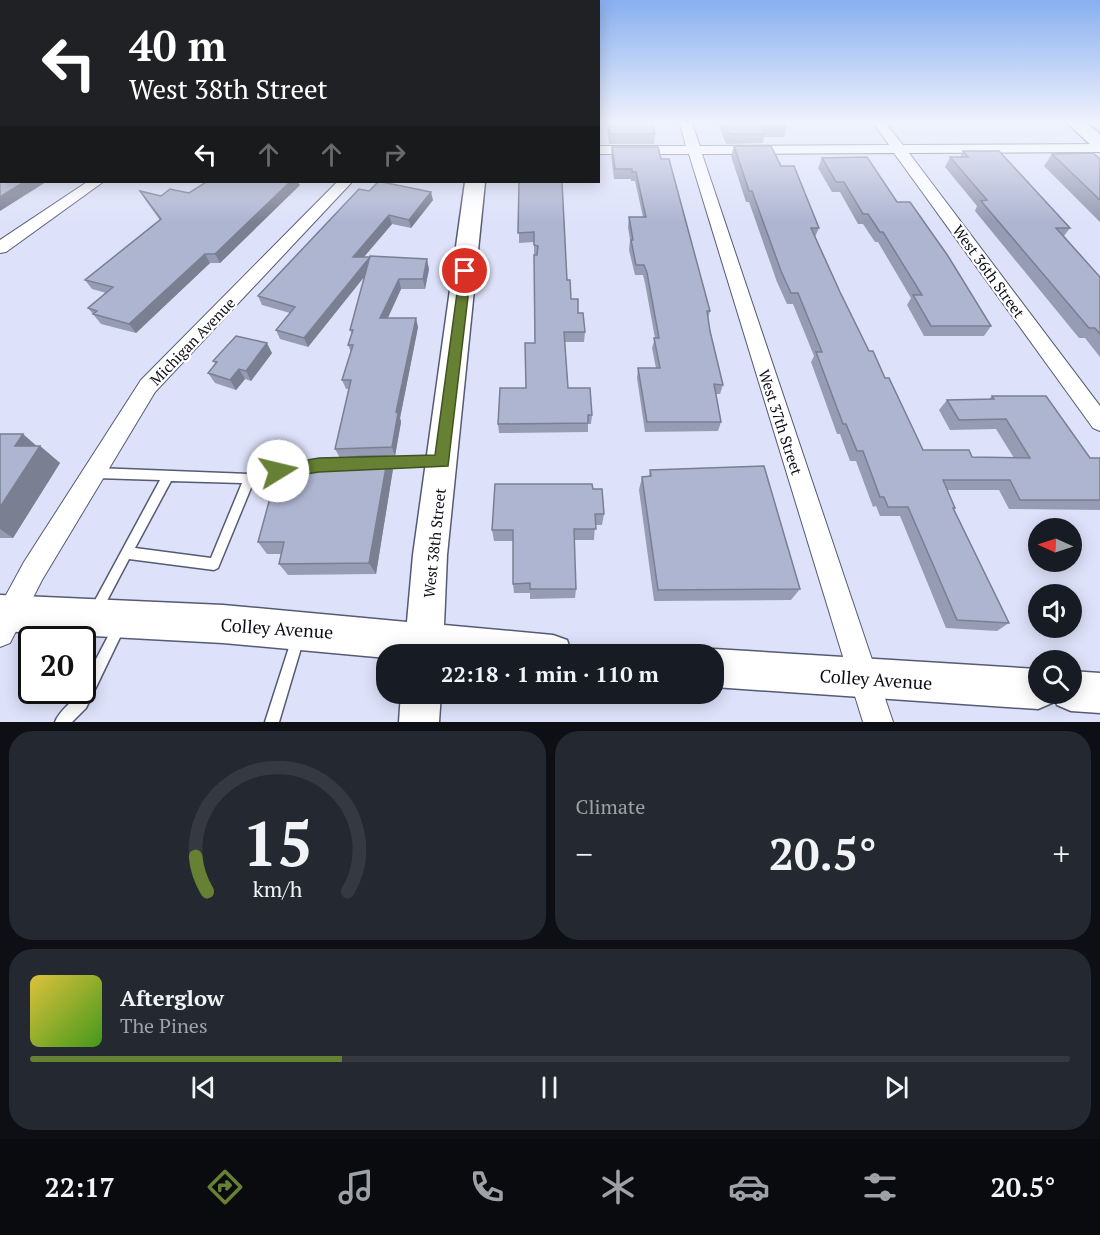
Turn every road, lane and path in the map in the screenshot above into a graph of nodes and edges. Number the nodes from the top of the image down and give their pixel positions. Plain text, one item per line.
1 (695, 155) edge
2 (903, 155) edge
3 (95, 183) edge
4 (344, 183) edge
5 (475, 183) edge
6 (0, 248) edge
7 (1100, 422) edge
8 (442, 462) junction
9 (363, 464) edge
10 (297, 468) edge
11 (96, 473) junction
12 (167, 477) junction
13 (249, 480) junction
14 (127, 554) junction
15 (108, 618) junction
16 (4, 620) edge
17 (301, 630) junction
18 (402, 644) edge
19 (424, 644) edge
20 (724, 669) edge
21 (865, 678) junction
22 (1028, 688) edge
23 (1082, 692) edge
24 (1100, 693) edge
25 (420, 704) edge
26 (62, 722) edge
27 (272, 722) edge
28 (419, 722) edge
29 (878, 722) edge

1 - 21 street, West 37th Street
2 - 7 street, West 36th Street
3 - 6 street
4 - 11 street, Michigan Avenue
5 - 8 main road, West 38th Street
8 - 9 lane
8 - 19 main road, West 38th Street
10 - 13 lane
11 - 12 lane
11 - 16 street, Michigan Avenue
12 - 13 lane
12 - 14 lane
13 - 14 lane
14 - 15 lane
15 - 16 main road, Colley Avenue
15 - 17 main road, Colley Avenue
15 - 26 lane
17 - 18 main road, Colley Avenue
17 - 27 lane
20 - 21 main road, Colley Avenue
21 - 22 main road, Colley Avenue
21 - 29 street, West 37th Street
23 - 24 main road
25 - 28 main road

